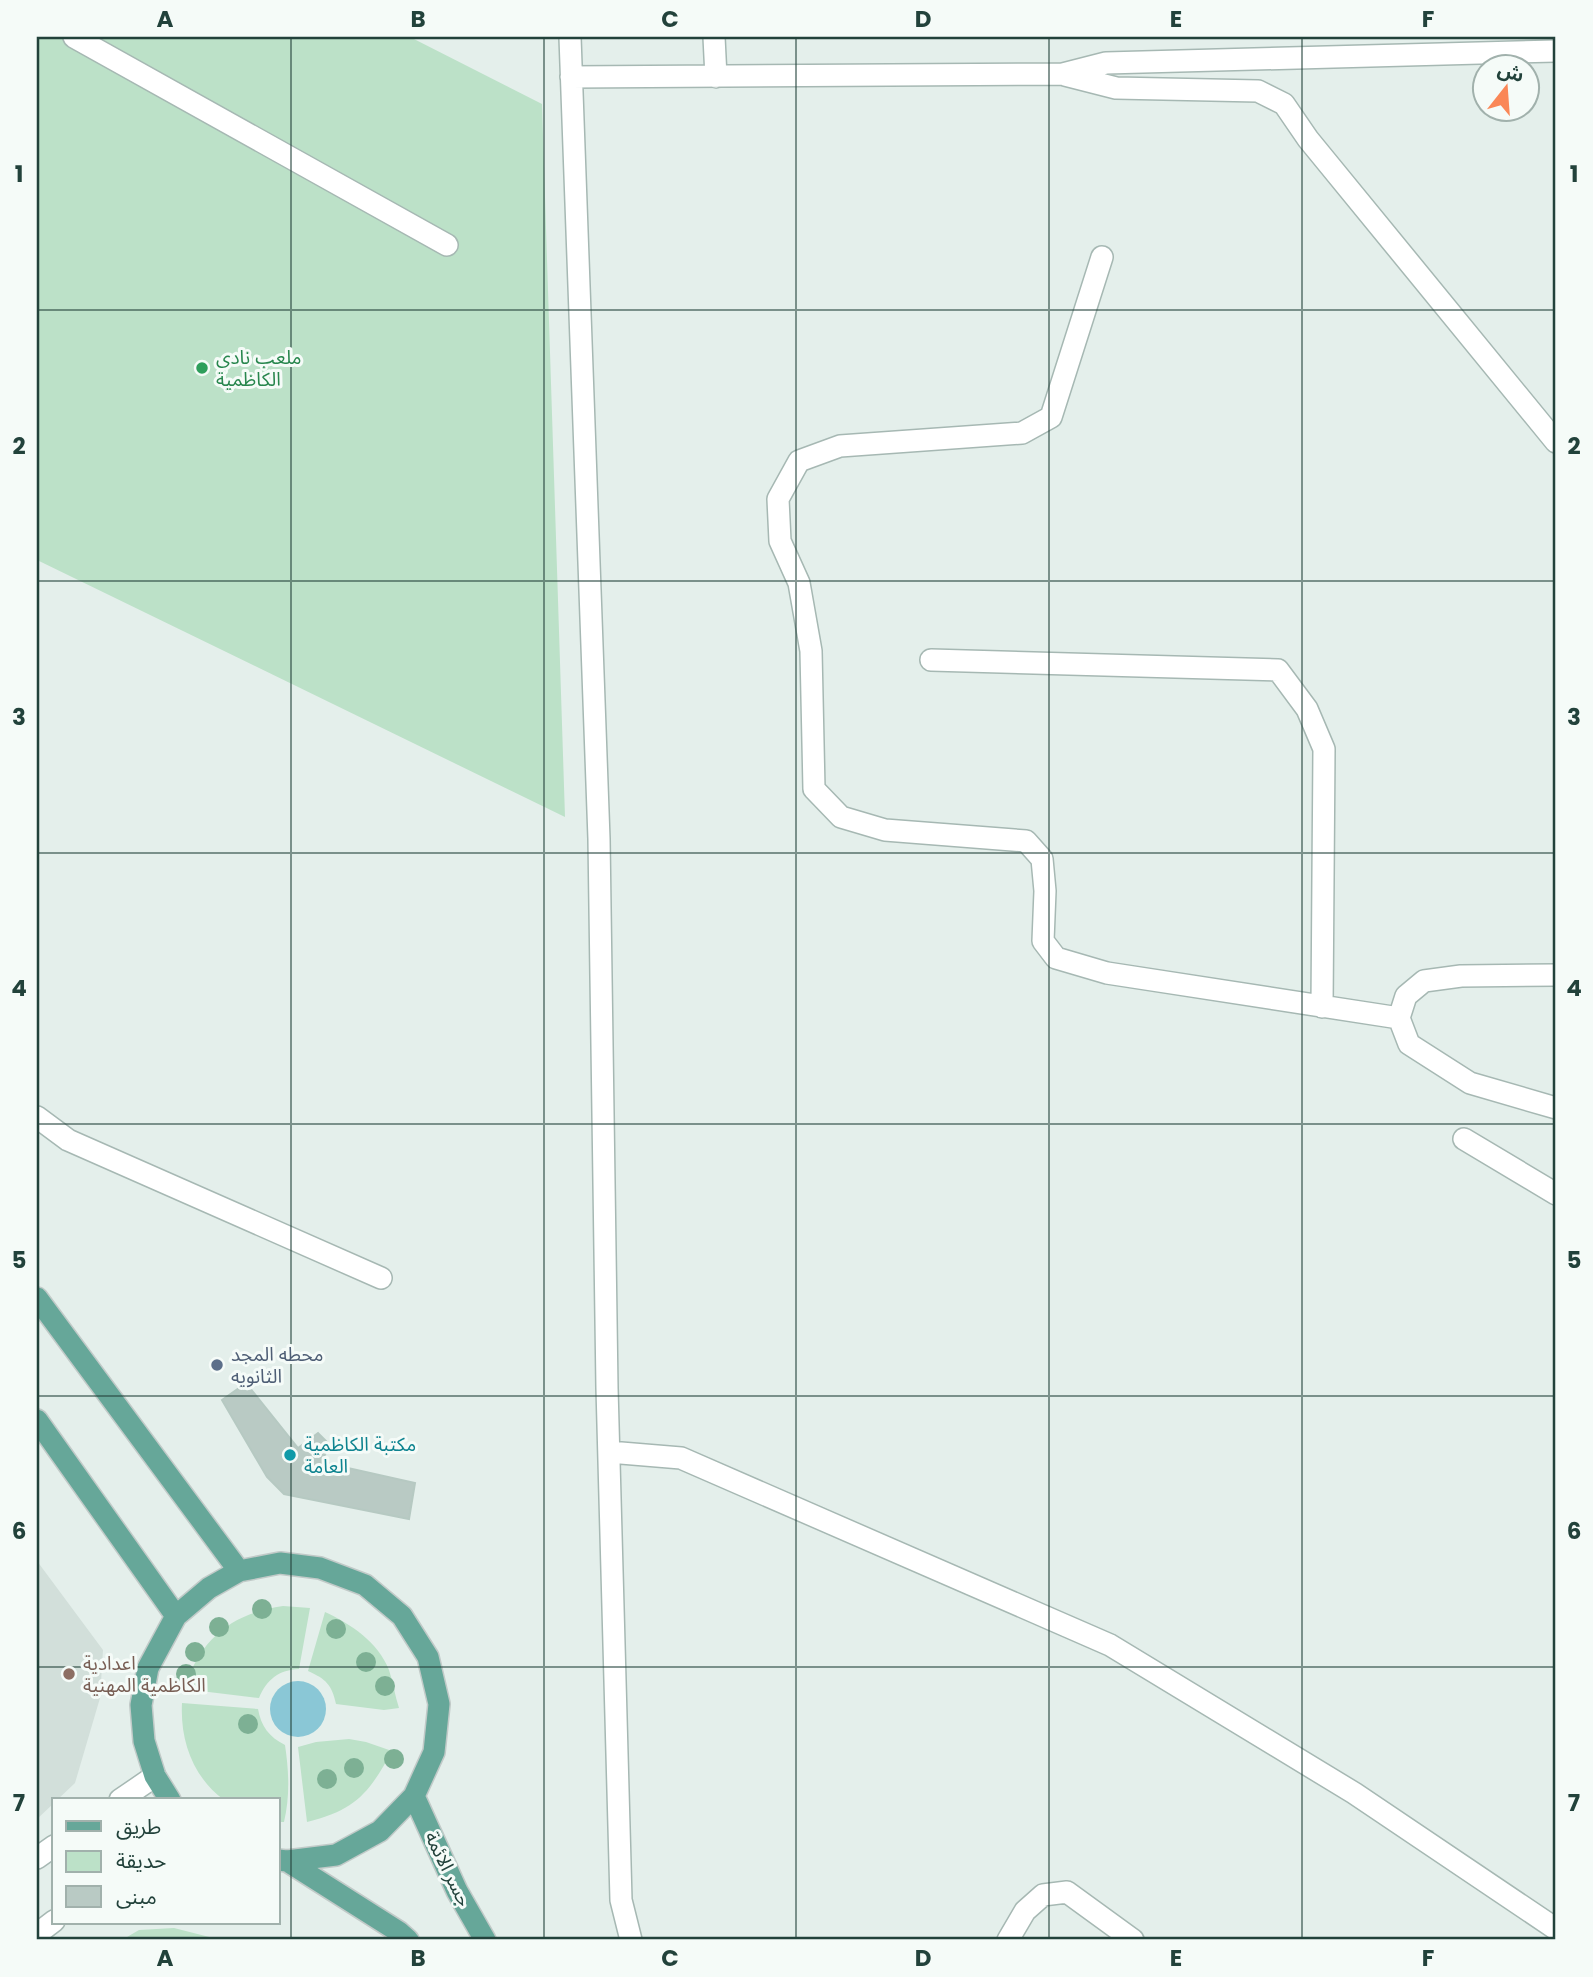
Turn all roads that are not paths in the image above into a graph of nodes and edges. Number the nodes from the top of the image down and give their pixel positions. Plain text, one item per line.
1 (74, 37) edge
2 (570, 37) edge
3 (714, 37) edge
4 (1482, 45) edge
5 (1556, 51) edge
6 (1063, 74) junction
7 (571, 77) junction
8 (716, 77) junction
9 (447, 246) dead end
10 (1102, 257) dead end
11 (1556, 442) edge
12 (931, 660) dead end
13 (1556, 975) edge
14 (1322, 1007) junction
15 (1399, 1018) junction
16 (1556, 1108) edge
17 (37, 1117) edge
18 (1464, 1139) dead end
19 (1556, 1194) edge
20 (381, 1278) dead end
21 (37, 1297) edge
22 (37, 1420) edge
23 (609, 1452) junction
24 (239, 1571) junction
25 (176, 1616) junction
26 (155, 1776) junction
27 (414, 1796) junction
28 (123, 1798) edge
29 (169, 1798) edge
30 (52, 1847) edge
31 (37, 1858) edge
32 (282, 1861) edge
33 (52, 1923) edge
34 (1556, 1929) edge
35 (37, 1934) edge
36 (408, 1940) edge
37 (485, 1940) edge
38 (631, 1940) edge
39 (1008, 1940) edge
40 (1133, 1940) edge

1 - 9 street
2 - 7 street
3 - 8 street
4 - 5 street
4 - 6 street
6 - 8 street
6 - 11 street
7 - 8 street
7 - 23 street
10 - 14 street
12 - 14 street
13 - 15 street
14 - 15 street
15 - 16 street
17 - 20 street
18 - 19 street
21 - 24 main road
22 - 25 main road
23 - 34 street
23 - 38 street
24 - 25 main road
24 - 27 main road
25 - 26 main road
26 - 28 street
26 - 29 main road
27 - 32 main road
27 - 37 main road, جسر الائمة
30 - 31 street
32 - 36 main road
33 - 35 street
39 - 40 street

